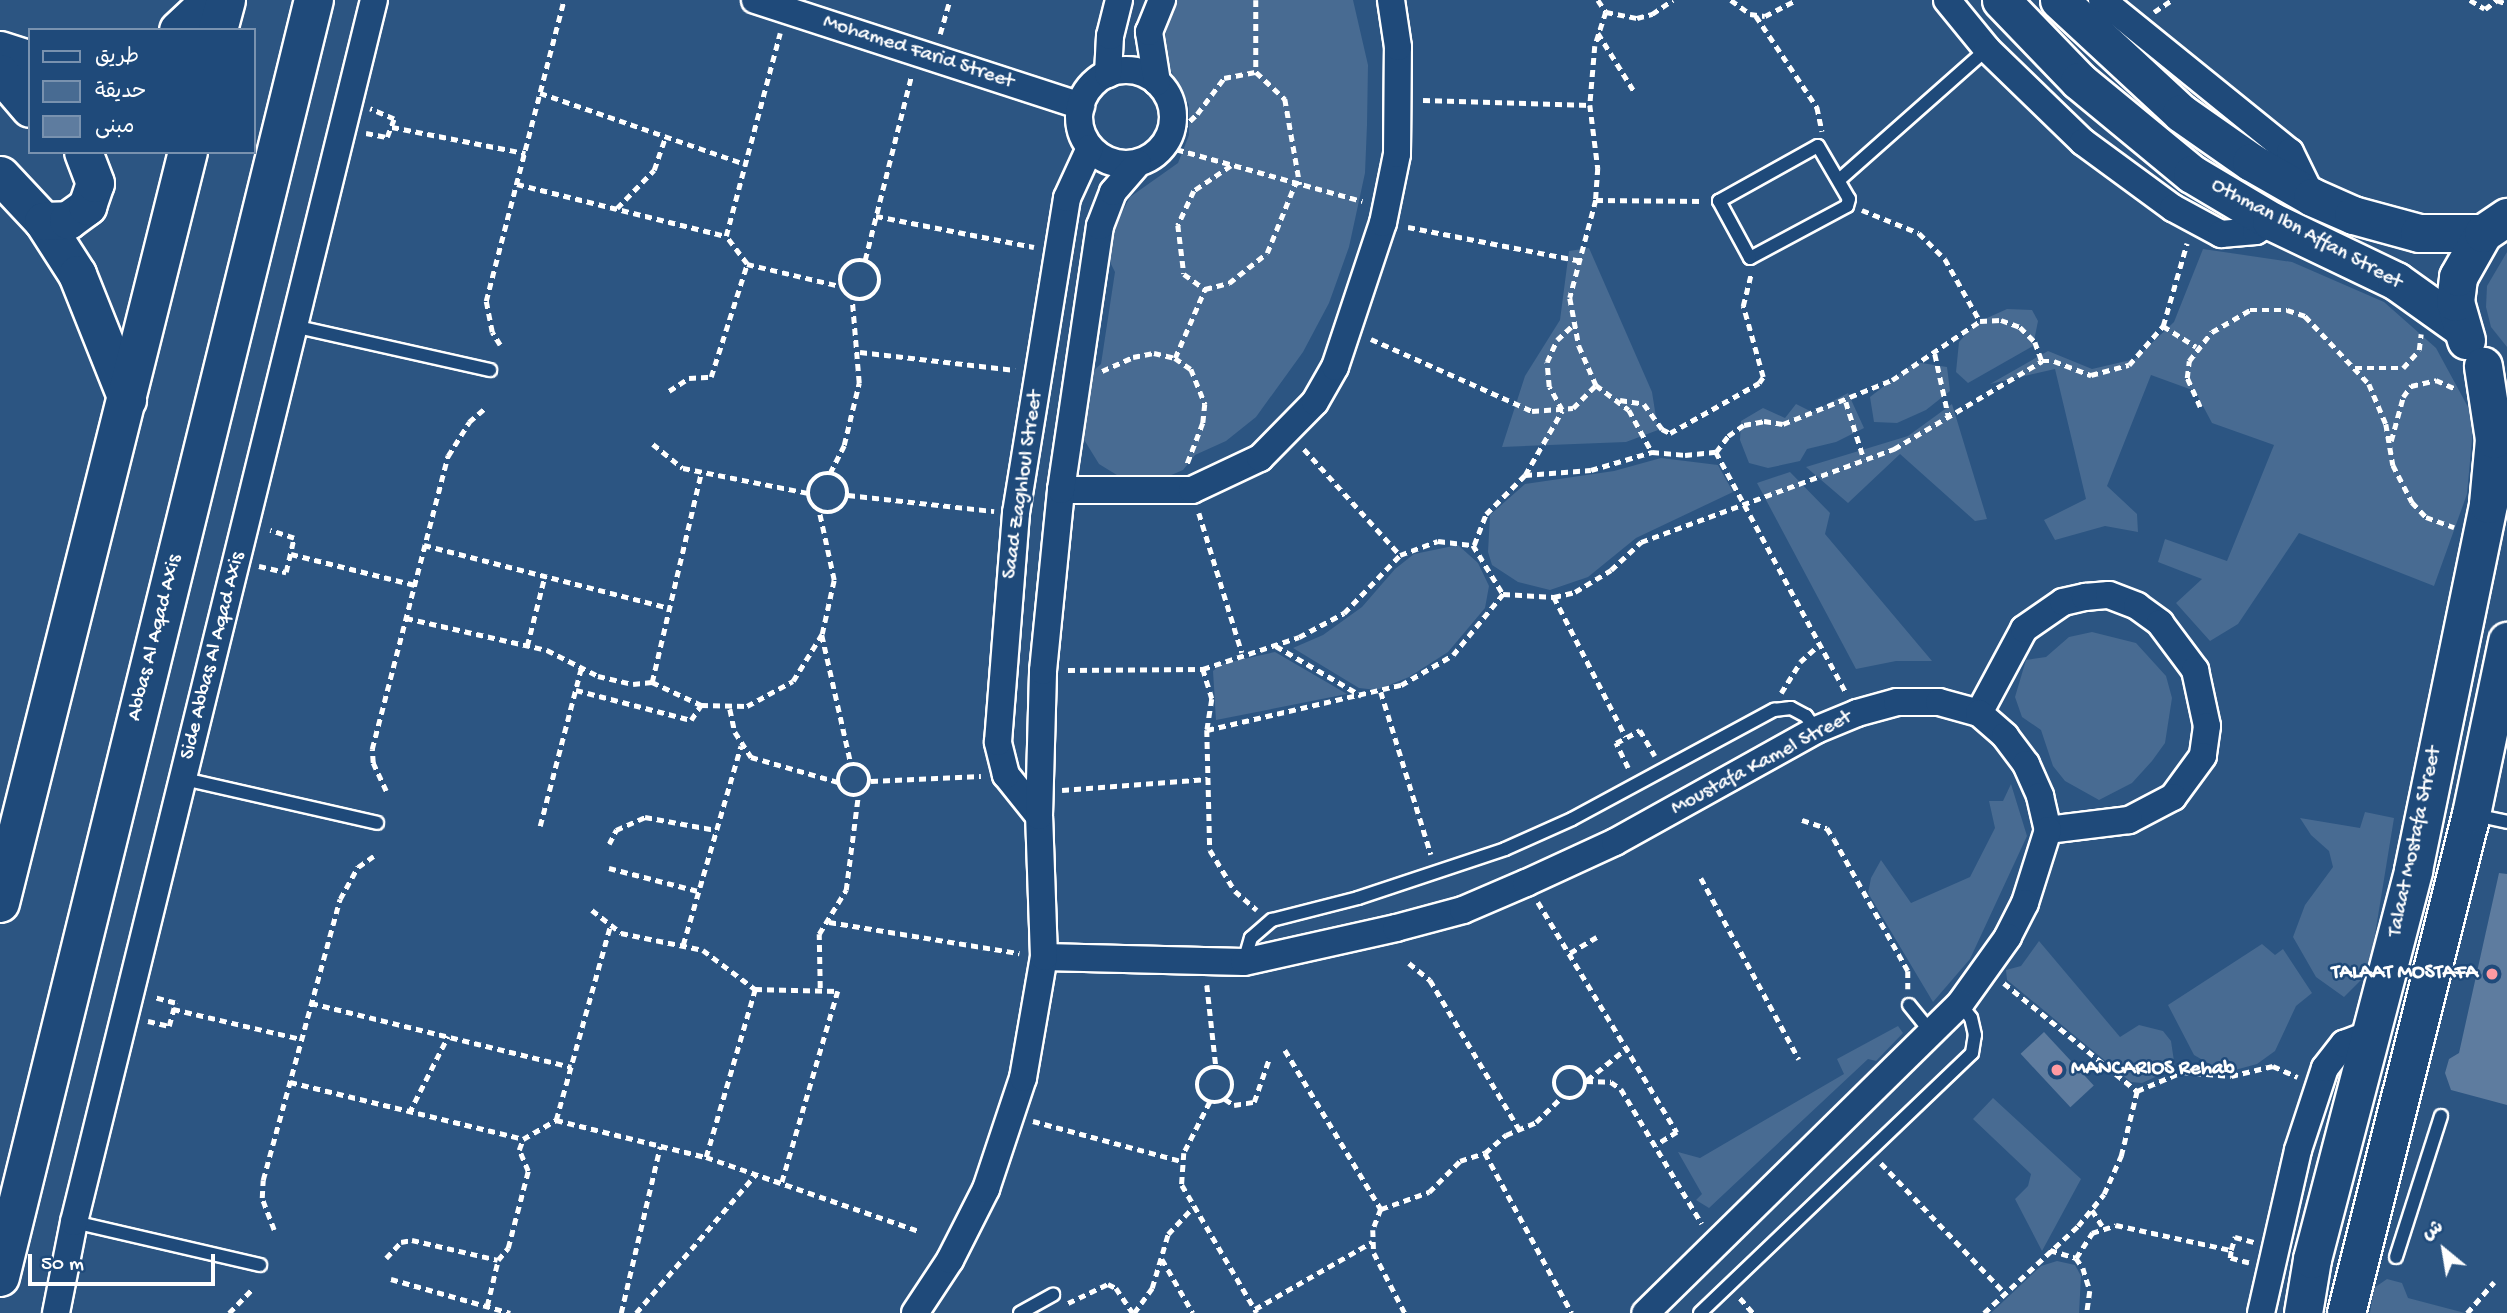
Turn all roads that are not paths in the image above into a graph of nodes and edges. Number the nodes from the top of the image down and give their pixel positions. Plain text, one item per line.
1 (374, 0) edge
2 (755, 0) edge
3 (1119, 0) edge
4 (1162, 0) edge
5 (1391, 0) edge
6 (1947, 0) edge
7 (2001, 0) edge
8 (2059, 0) edge
9 (2102, 0) edge
10 (223, 9) edge
11 (301, 9) edge
12 (182, 28) edge
13 (1987, 49) junction
14 (0, 50) edge
15 (28, 60) edge
16 (0, 73) edge
17 (1108, 74) junction
18 (1157, 82) junction
19 (28, 105) edge
20 (1081, 106) junction
21 (1090, 148) junction
22 (84, 154) edge
23 (188, 154) edge
24 (1138, 163) junction
25 (0, 175) edge
26 (1839, 180) junction
27 (2312, 197) junction
28 (43, 221) junction
29 (2271, 221) junction
30 (2495, 225) edge
31 (2459, 326) junction
32 (293, 327) junction
33 (490, 370) dead end
34 (2494, 385) edge
35 (127, 399) junction
36 (1061, 490) junction
37 (2507, 641) edge
38 (1979, 713) junction
39 (1816, 730) junction
40 (184, 779) junction
41 (1039, 804) junction
42 (2471, 814) junction
43 (2507, 822) edge
44 (377, 823) dead end
45 (2048, 830) junction
46 (0, 902) edge
47 (1044, 957) junction
48 (1244, 962) junction
49 (1906, 1003) road end
50 (1960, 1004) junction
51 (1931, 1032) junction
52 (2373, 1032) junction
53 (2441, 1116) dead end
54 (74, 1222) junction
55 (2396, 1257) dead end
56 (260, 1265) dead end
57 (0, 1277) edge
58 (1053, 1295) dead end
59 (56, 1313) edge
60 (915, 1313) edge
61 (1020, 1313) edge
62 (1646, 1313) edge
63 (1700, 1313) edge
64 (2261, 1313) edge
65 (2303, 1313) edge
66 (2346, 1313) edge

1 - 32 street, Side Abbas Al Aqad Axis
2 - 20 street, Mohamed Farid Street
3 - 17 street
4 - 18 street
5 - 36 street
6 - 13 street
7 - 29 street, Othman Ibn Affan Street
8 - 27 street, Othman Ibn Affan Street
9 - 27 street
10 - 12 street
11 - 57 main road, Abbas Al Aqad Axis
13 - 26 lane
13 - 29 street
14 - 15 street
16 - 19 street
17 - 18 street
17 - 20 street
18 - 24 street
20 - 21 street
21 - 24 street
21 - 41 street, Saad Zaghloul Street
22 - 28 street
23 - 35 main road
24 - 36 street, Saad Zaghloul Street
25 - 28 street
26 - 26 lane
27 - 30 street, Othman Ibn Affan Street
28 - 35 street
29 - 31 street, Othman Ibn Affan Street
30 - 31 street
31 - 34 street
32 - 33 lane
32 - 40 street, Side Abbas Al Aqad Axis
34 - 52 street, Talaat Mostafa Street
35 - 46 main road
36 - 41 street, Saad Zaghloul Street
37 - 42 street, Talaat Mostafa Street
38 - 39 street, Moustafa Kamel Street
38 - 45 street, Moustafa Kamel Street
38 - 45 street
39 - 48 street, Moustafa Kamel Street
39 - 48 lane
40 - 44 lane
40 - 54 street, Side Abbas Al Aqad Axis
41 - 47 street, Saad Zaghloul Street
42 - 43 lane
42 - 66 street, Talaat Mostafa Street
45 - 50 street
47 - 48 street, Moustafa Kamel Street
47 - 60 street, Saad Zaghloul Street
49 - 51 lane
50 - 51 street
50 - 63 lane
51 - 62 street
52 - 64 street
52 - 65 street, Talaat Mostafa Street
53 - 55 lane
54 - 56 lane
54 - 59 street, Side Abbas Al Aqad Axis
58 - 61 lane

